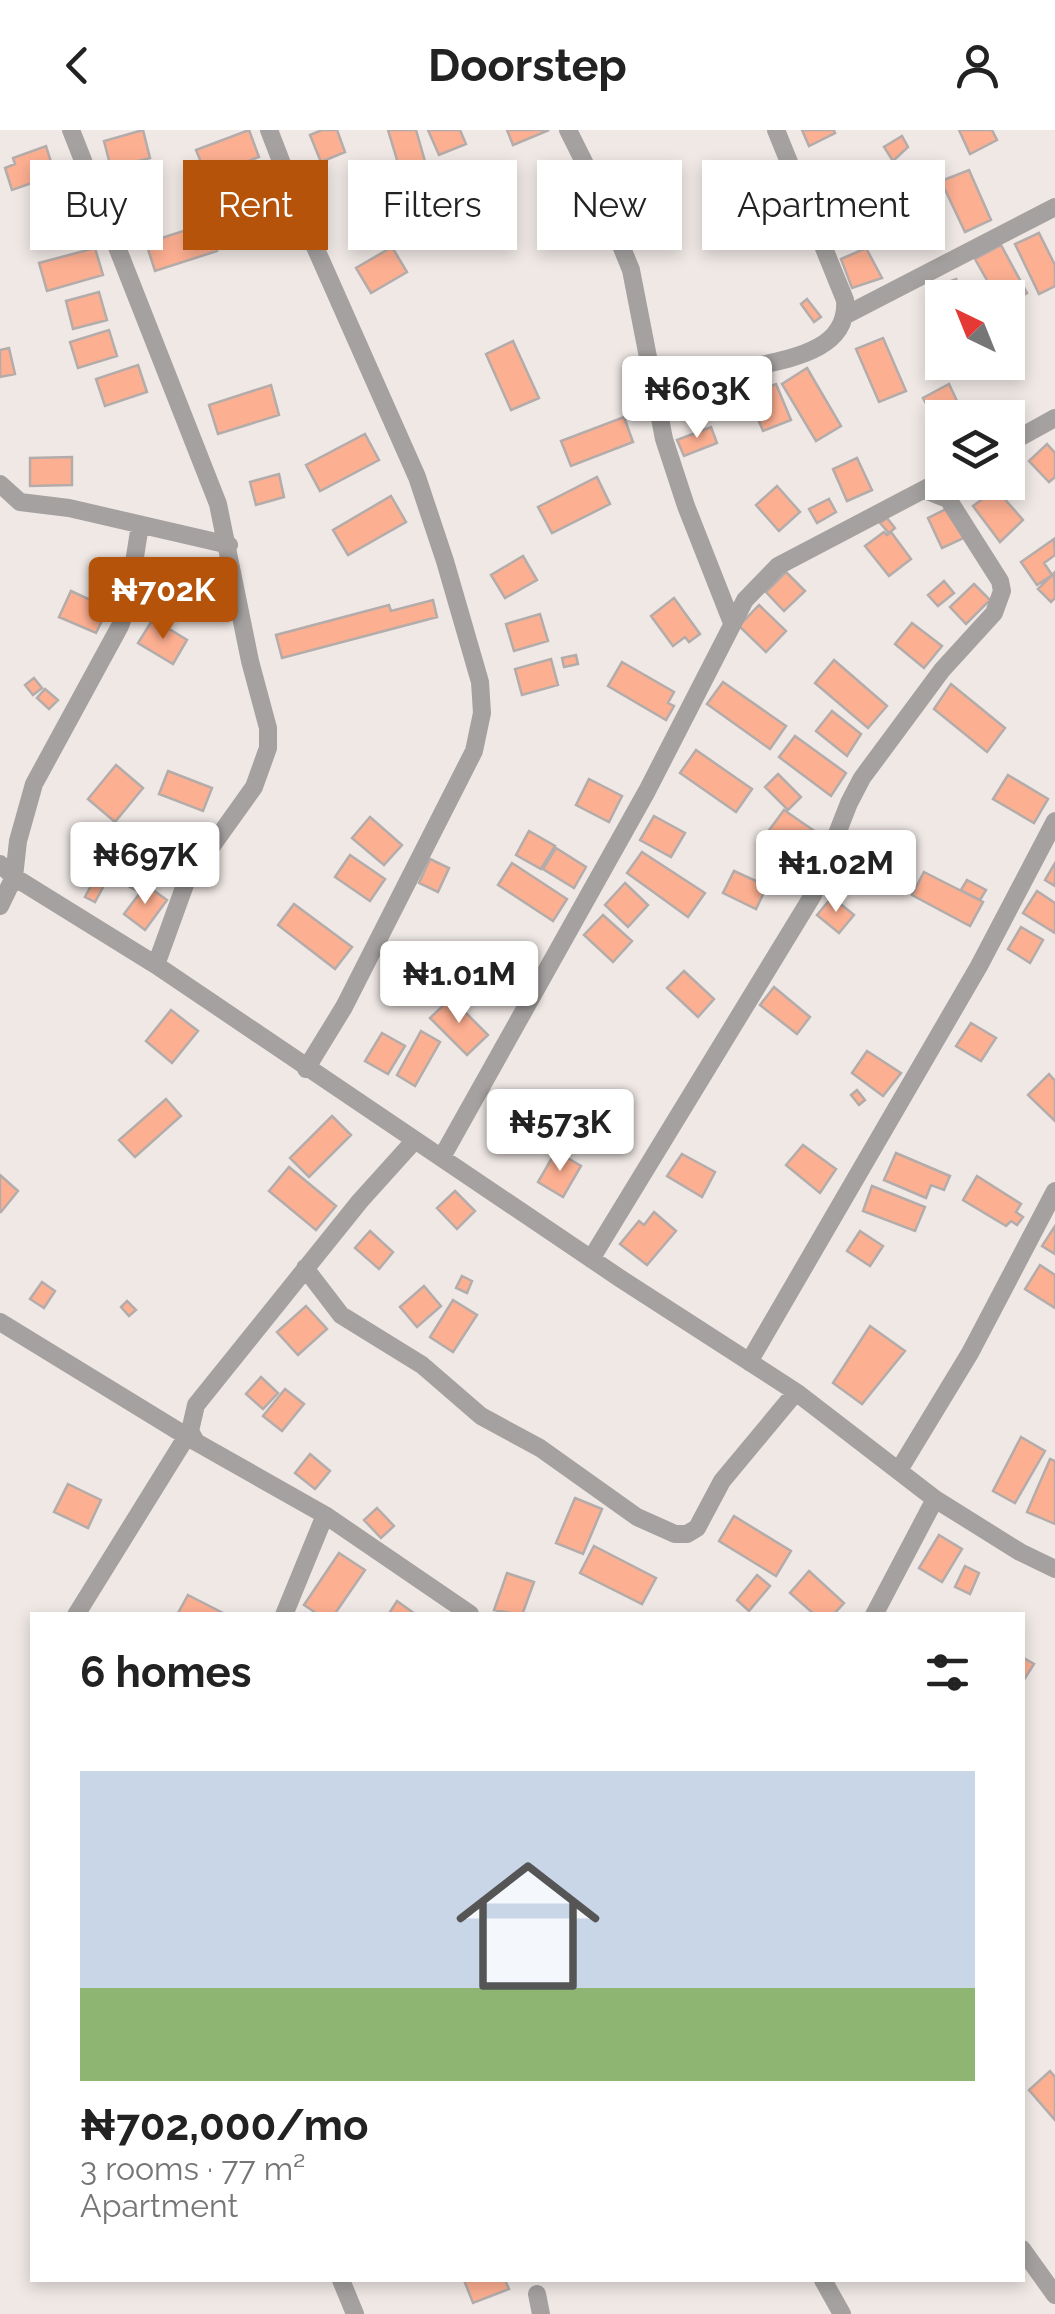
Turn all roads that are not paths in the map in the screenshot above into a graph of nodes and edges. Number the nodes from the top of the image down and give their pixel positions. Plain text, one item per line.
1 (71, 130) edge
2 (270, 130) edge
3 (568, 130) edge
4 (776, 130) edge
5 (1055, 206) edge
6 (846, 315) junction
7 (656, 409) junction
8 (1055, 418) edge
9 (1025, 435) edge
10 (0, 484) edge
11 (925, 490) edge
12 (949, 500) edge
13 (140, 525) junction
14 (229, 546) junction
15 (732, 623) junction
16 (1055, 821) edge
17 (0, 864) edge
18 (14, 877) junction
19 (0, 906) edge
20 (156, 965) junction
21 (306, 1069) junction
22 (414, 1140) junction
23 (442, 1157) junction
24 (1055, 1192) edge
25 (590, 1259) junction
26 (305, 1268) junction
27 (0, 1322) edge
28 (750, 1362) junction
29 (796, 1392) junction
30 (191, 1437) junction
31 (900, 1470) junction
32 (935, 1499) junction
33 (326, 1515) junction
34 (1055, 1569) edge
35 (78, 1612) edge
36 (285, 1612) edge
37 (467, 1612) edge
38 (876, 1612) edge
39 (1025, 2253) edge
40 (342, 2282) edge
41 (825, 2282) edge
42 (537, 2294) dead end
43 (1055, 2295) edge
44 (355, 2314) edge
45 (541, 2314) edge
46 (842, 2314) edge

1 - 14 street
2 - 21 street
3 - 7 street
4 - 6 street
5 - 6 street
6 - 7 street
7 - 15 street
8 - 9 street
10 - 13 street
11 - 15 street
12 - 25 street
13 - 14 street
13 - 18 street
14 - 20 street
15 - 23 street
16 - 28 street
17 - 18 street
18 - 19 street
18 - 20 street
20 - 21 street
21 - 22 street
22 - 23 street
22 - 26 street
23 - 25 street
24 - 31 street
25 - 28 street
26 - 29 street
26 - 30 street
27 - 30 street
28 - 29 street
29 - 31 street
30 - 33 street
30 - 35 street
31 - 32 street
32 - 34 street
32 - 38 street
33 - 36 street
33 - 37 street
39 - 43 street
40 - 44 street
41 - 46 street
42 - 45 street

